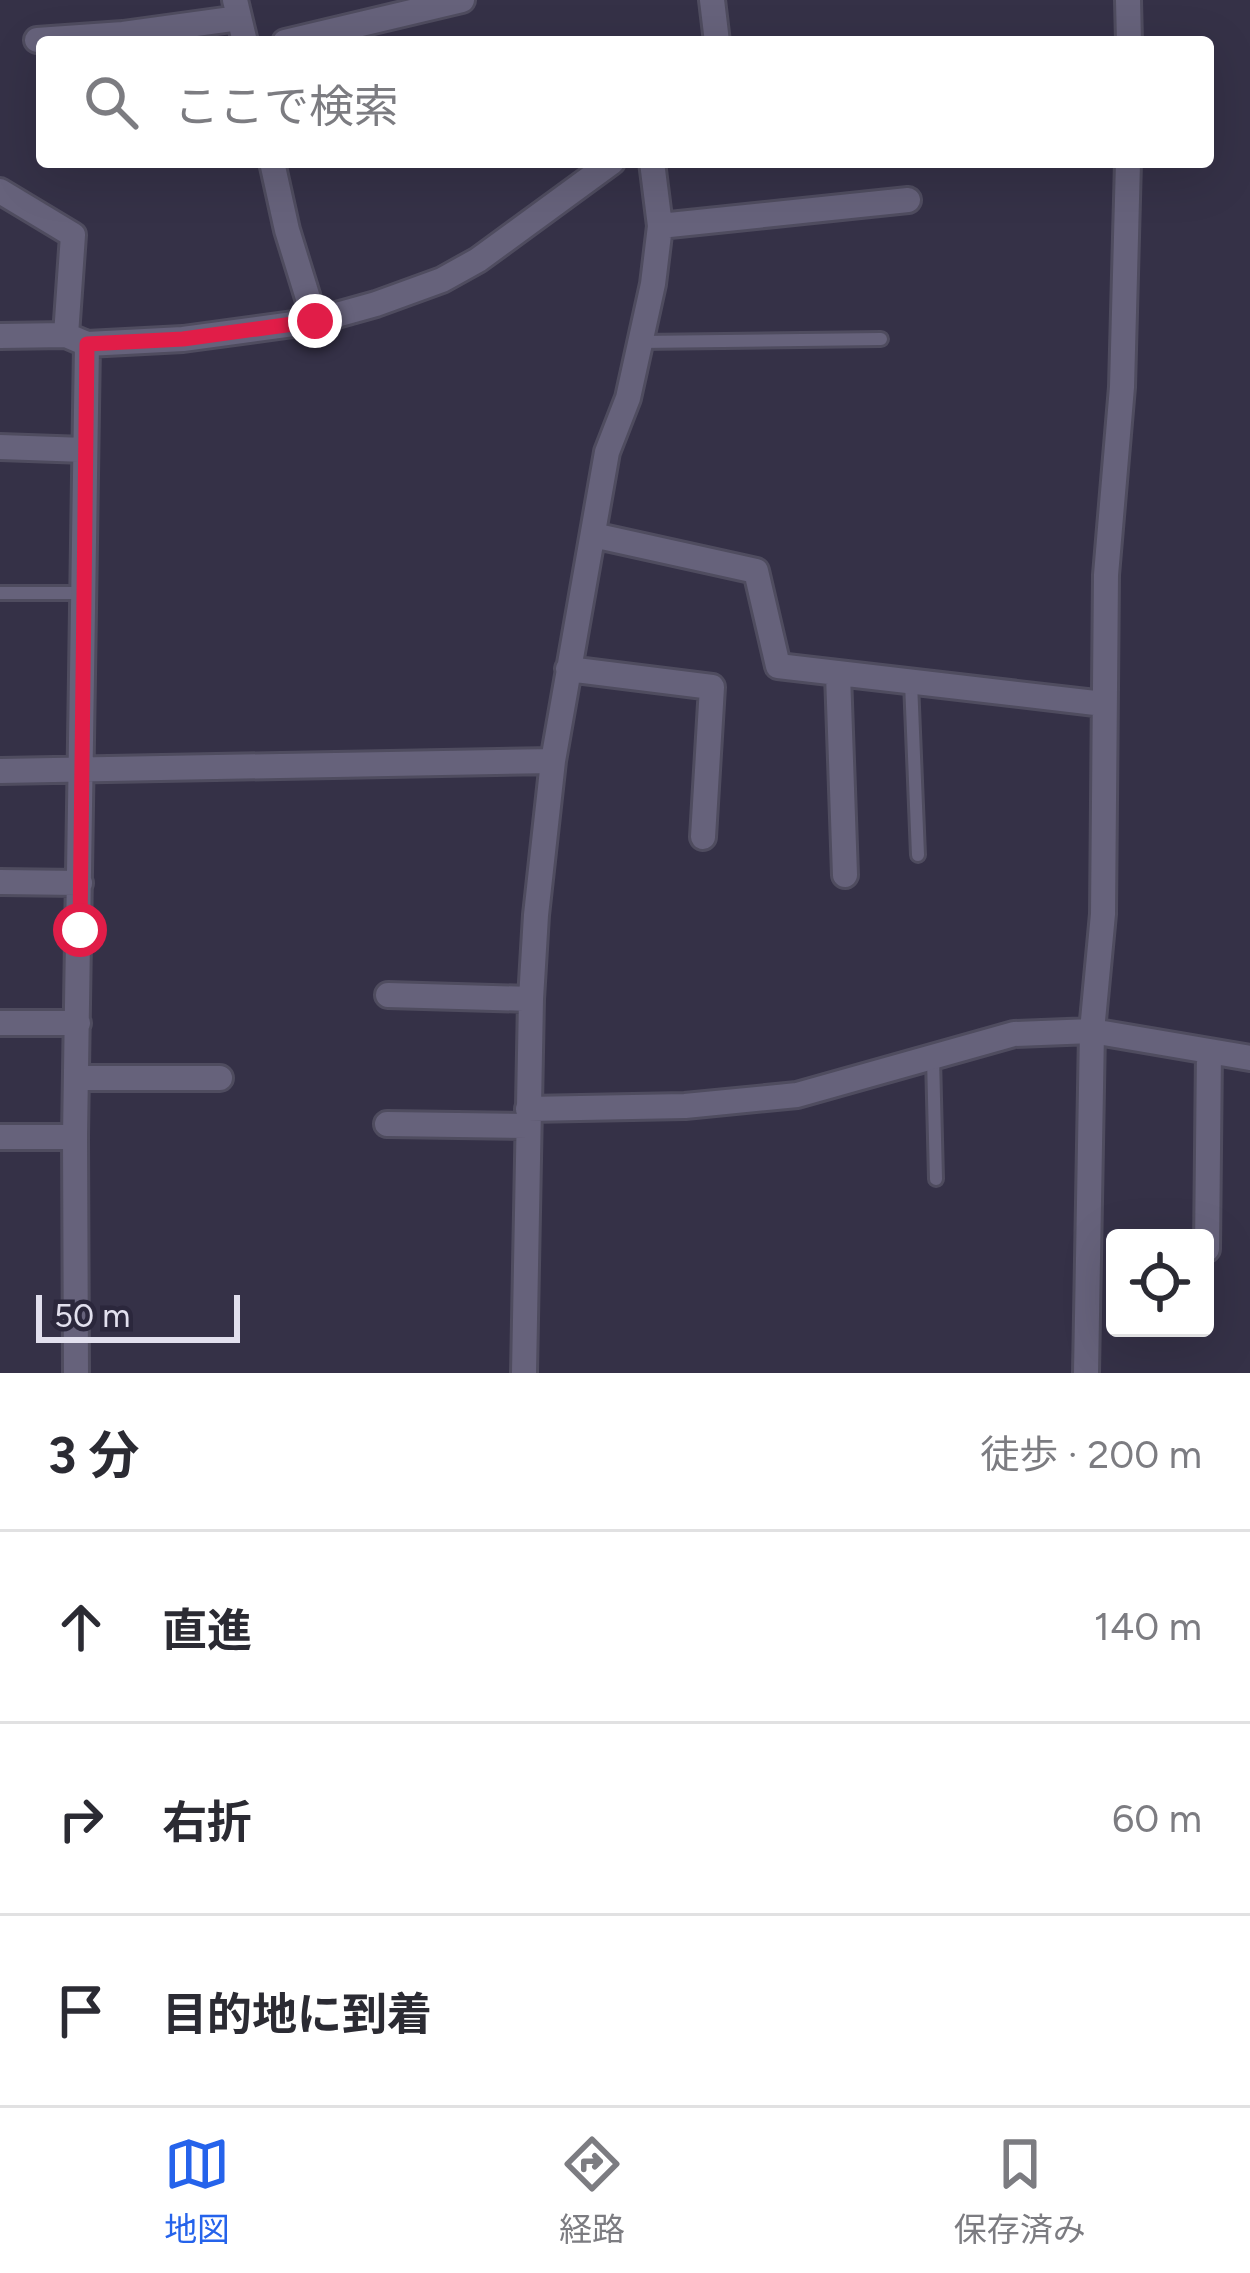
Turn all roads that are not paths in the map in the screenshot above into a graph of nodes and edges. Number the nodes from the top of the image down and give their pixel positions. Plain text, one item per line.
1 (462, 0) edge
2 (712, 0) edge
3 (1128, 0) edge
4 (239, 20) edge
5 (95, 36) edge
6 (310, 36) edge
7 (716, 36) edge
8 (1129, 36) edge
9 (273, 168) edge
10 (605, 168) edge
11 (653, 168) edge
12 (1128, 168) edge
13 (0, 191) edge
14 (908, 200) dead end
15 (660, 226) junction
16 (315, 321) junction
17 (0, 336) edge
18 (76, 339) junction
19 (881, 339) dead end
20 (640, 342) junction
21 (0, 447) edge
22 (85, 450) junction
23 (592, 535) junction
24 (0, 593) edge
25 (84, 593) junction
26 (568, 669) junction
27 (838, 674) junction
28 (910, 682) junction
29 (1104, 704) junction
30 (553, 761) junction
31 (82, 770) junction
32 (0, 771) edge
33 (704, 837) dead end
34 (918, 855) dead end
35 (845, 875) dead end
36 (0, 882) edge
37 (80, 883) junction
38 (388, 995) dead end
39 (531, 999) junction
40 (0, 1023) edge
41 (78, 1023) junction
42 (1093, 1031) junction
43 (1209, 1051) junction
44 (933, 1057) junction
45 (1250, 1058) edge
46 (76, 1078) junction
47 (220, 1078) dead end
48 (528, 1117) junction
49 (387, 1124) dead end
50 (0, 1137) edge
51 (76, 1137) junction
52 (936, 1179) dead end
53 (1205, 1229) edge
54 (1088, 1246) junction
55 (1106, 1247) edge
56 (76, 1373) edge
57 (524, 1373) edge
58 (1086, 1373) edge

1 - 6 street
2 - 7 street
3 - 8 street
4 - 5 street
9 - 16 street
10 - 16 street
11 - 15 street
12 - 29 street
13 - 18 street
14 - 15 street
15 - 20 street
16 - 18 street
17 - 18 street
18 - 22 street
19 - 20 lane
20 - 23 street
21 - 22 street
22 - 25 street
23 - 26 street
23 - 27 street
24 - 25 lane
25 - 31 street
26 - 30 street
26 - 33 street
27 - 28 street
27 - 35 street
28 - 29 street
28 - 34 lane
29 - 42 street
30 - 31 street
30 - 39 street
31 - 32 street
31 - 37 street
36 - 37 street
37 - 41 street
38 - 39 street
39 - 48 street
40 - 41 street
41 - 46 street
42 - 43 street
42 - 44 street
42 - 54 street
43 - 45 street
43 - 53 street
44 - 48 street
44 - 52 lane
46 - 47 street
46 - 51 street
48 - 49 street
48 - 57 street
50 - 51 street
51 - 56 street
54 - 55 street
54 - 58 street

